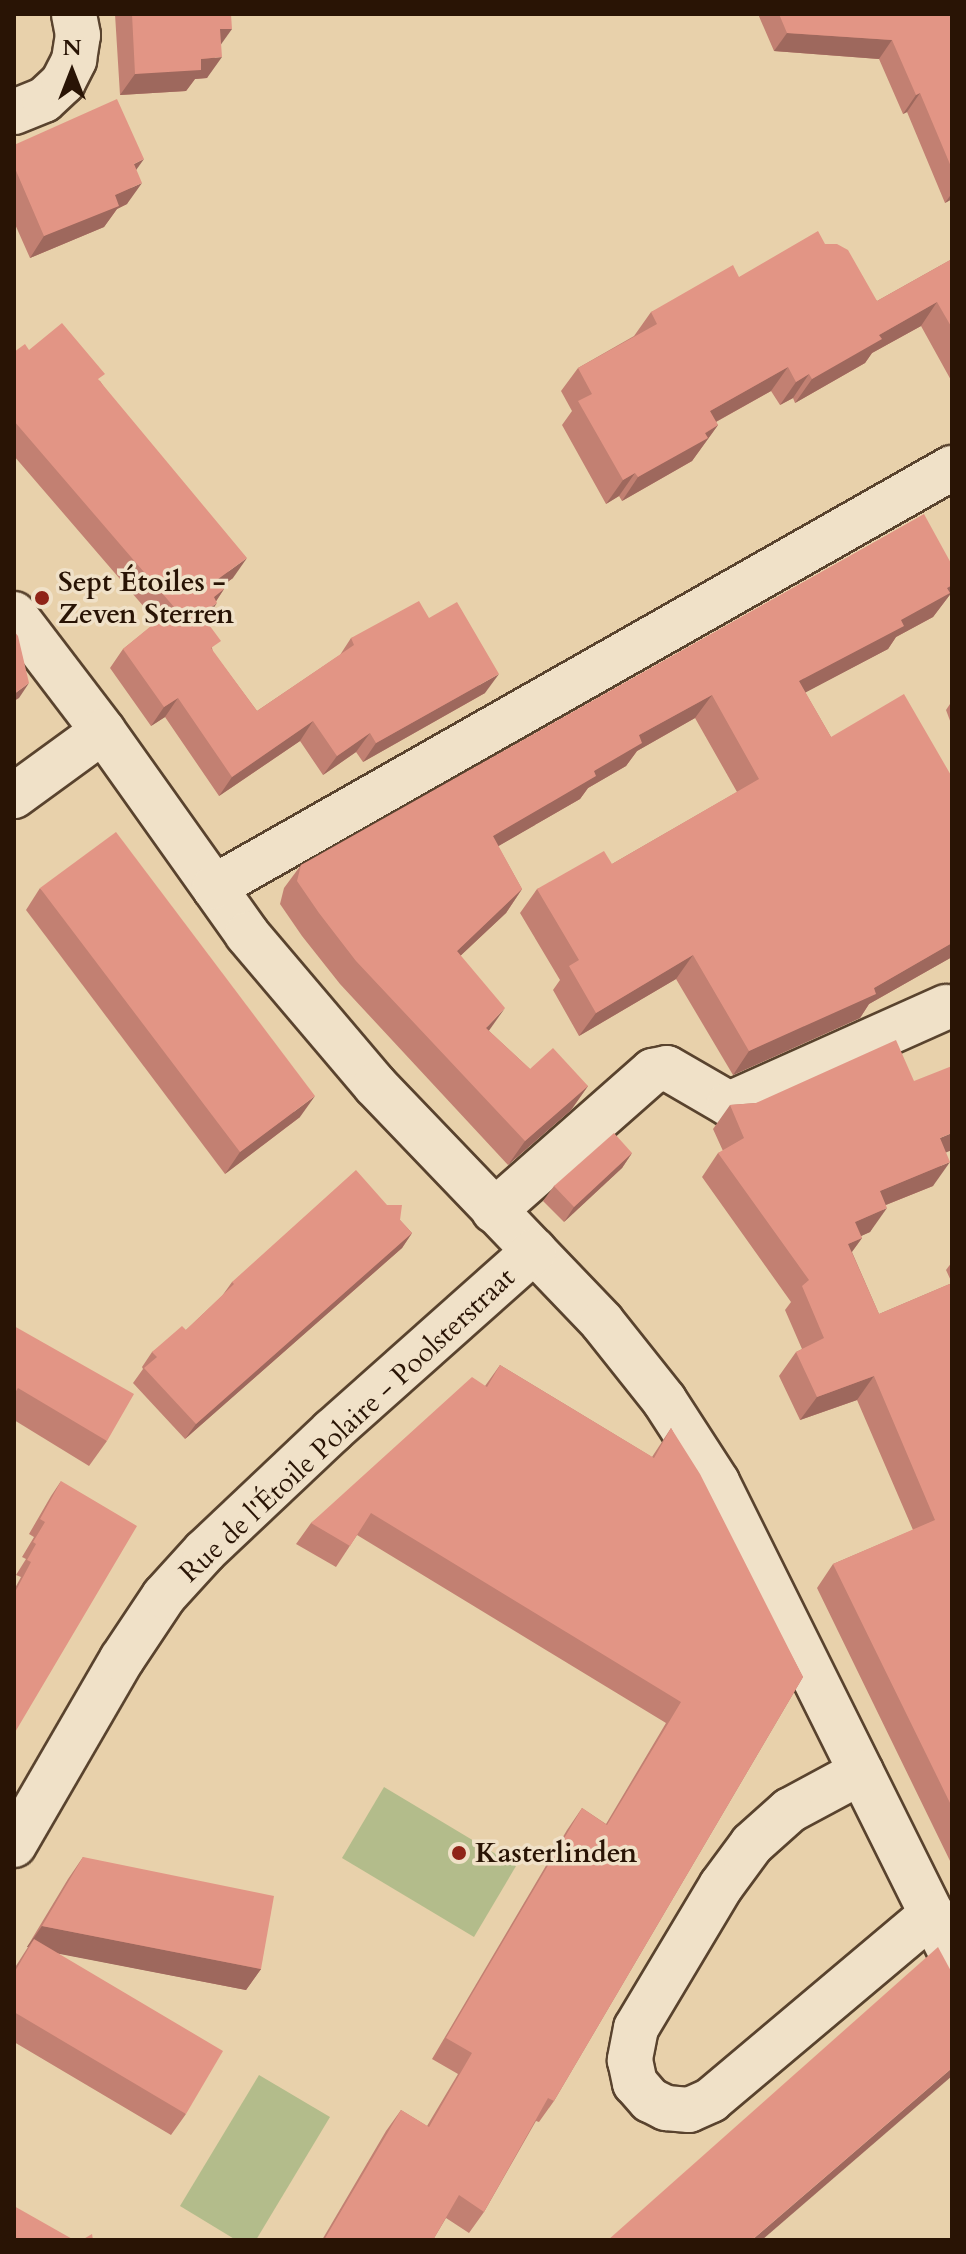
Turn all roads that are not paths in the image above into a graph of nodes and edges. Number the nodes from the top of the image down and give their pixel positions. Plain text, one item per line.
1 (74, 14) edge
2 (14, 112) edge
3 (952, 468) edge
4 (14, 614) edge
5 (103, 731) junction
6 (14, 796) edge
7 (214, 887) junction
8 (946, 1007) dead end
9 (494, 1211) junction
10 (534, 1251) junction
11 (861, 1772) junction
12 (14, 1845) edge
13 (932, 1914) junction
14 (952, 1955) edge

1 - 2 street
3 - 7 street
4 - 5 street
5 - 6 street
5 - 7 street
7 - 9 street
8 - 9 street
9 - 10 street
10 - 11 street
10 - 12 street, Rue de l'Étoile Polaire - Poolsterstraat
11 - 13 street
11 - 13 street
13 - 14 street

